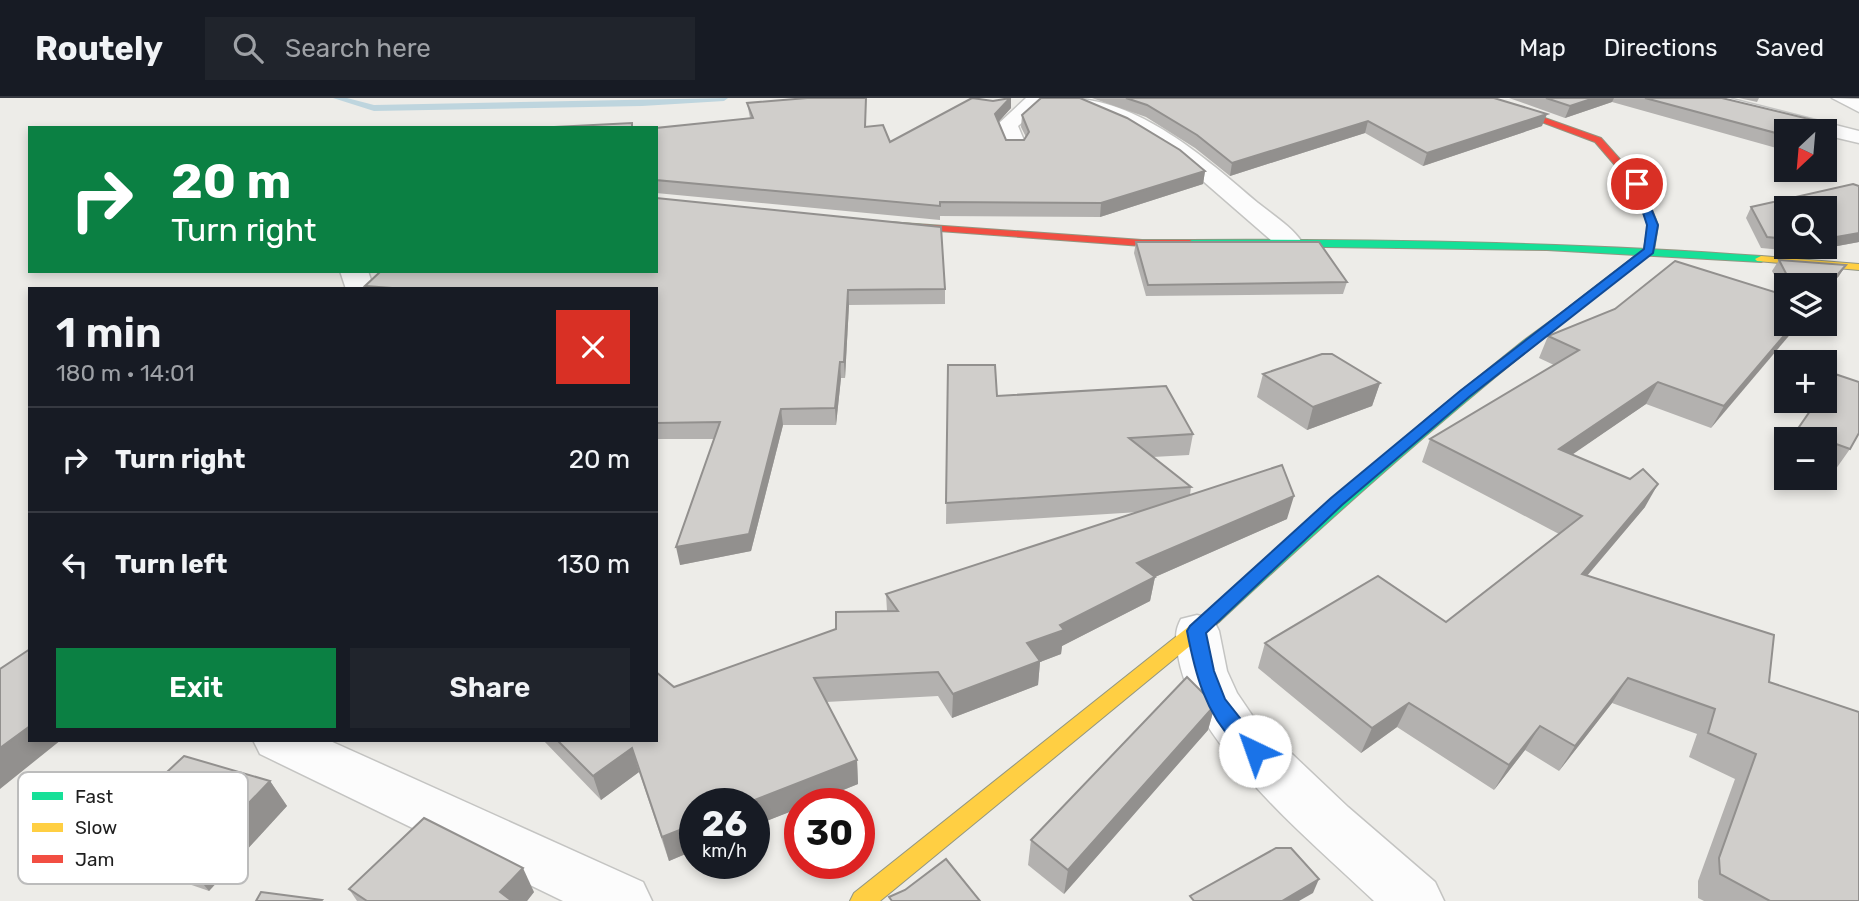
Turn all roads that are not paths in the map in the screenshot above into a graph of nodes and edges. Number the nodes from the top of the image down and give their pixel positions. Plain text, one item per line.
1 (1041, 98) edge
2 (1075, 98) edge
3 (1481, 98) edge
4 (1704, 98) edge
5 (1842, 98) edge
6 (1859, 106) edge
7 (1859, 137) edge
8 (1015, 145) edge
9 (868, 223) edge
10 (1289, 242) junction
11 (1649, 250) junction
12 (1859, 267) edge
13 (1197, 631) junction
14 (282, 742) edge
15 (623, 901) edge
16 (862, 901) edge
17 (1415, 901) edge

1 - 8 street
2 - 10 street
3 - 11 street
4 - 7 street
5 - 6 street
9 - 10 street
10 - 11 street
11 - 12 street
11 - 13 street
13 - 16 street
13 - 17 street
14 - 15 street

